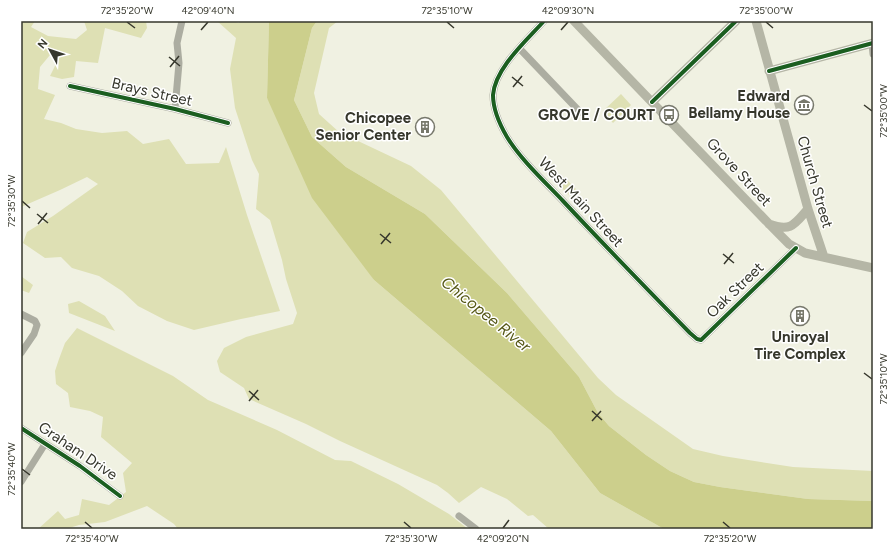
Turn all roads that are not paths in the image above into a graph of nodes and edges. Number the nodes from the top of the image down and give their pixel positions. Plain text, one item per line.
1 (182, 21) edge
2 (544, 21) edge
3 (574, 21) edge
4 (736, 21) edge
5 (756, 21) edge
6 (872, 43) edge
7 (519, 48) junction
8 (873, 54) edge
9 (770, 71) junction
10 (70, 86) dead end
11 (652, 102) junction
12 (175, 109) junction
13 (580, 112) dead end
14 (228, 123) dead end
15 (808, 209) junction
16 (768, 224) junction
17 (796, 248) junction
18 (824, 257) junction
19 (873, 268) edge
20 (21, 314) edge
21 (690, 333) joint
22 (21, 353) edge
23 (21, 428) edge
24 (45, 444) junction
25 (21, 482) edge
26 (120, 496) dead end
27 (459, 516) dead end
28 (476, 529) edge

1 - 12 street
2 - 7 street, West Main Street
3 - 11 main road, Grove Street
4 - 11 main road
5 - 9 main road, Church Street
6 - 8 street
6 - 9 main road
7 - 13 street
7 - 21 street, West Main Street
9 - 15 main road, Church Street
10 - 12 street, Brays Street
11 - 16 main road, Grove Street
12 - 14 street, Brays Street
15 - 16 main road
15 - 18 main road, Church Street
16 - 17 main road, Grove Street
17 - 18 main road, Grove Street
17 - 21 street, Oak Street
18 - 19 main road, Grove Street
20 - 22 street
23 - 24 street, Graham Drive
24 - 25 street
24 - 26 street, Graham Drive
27 - 28 street

